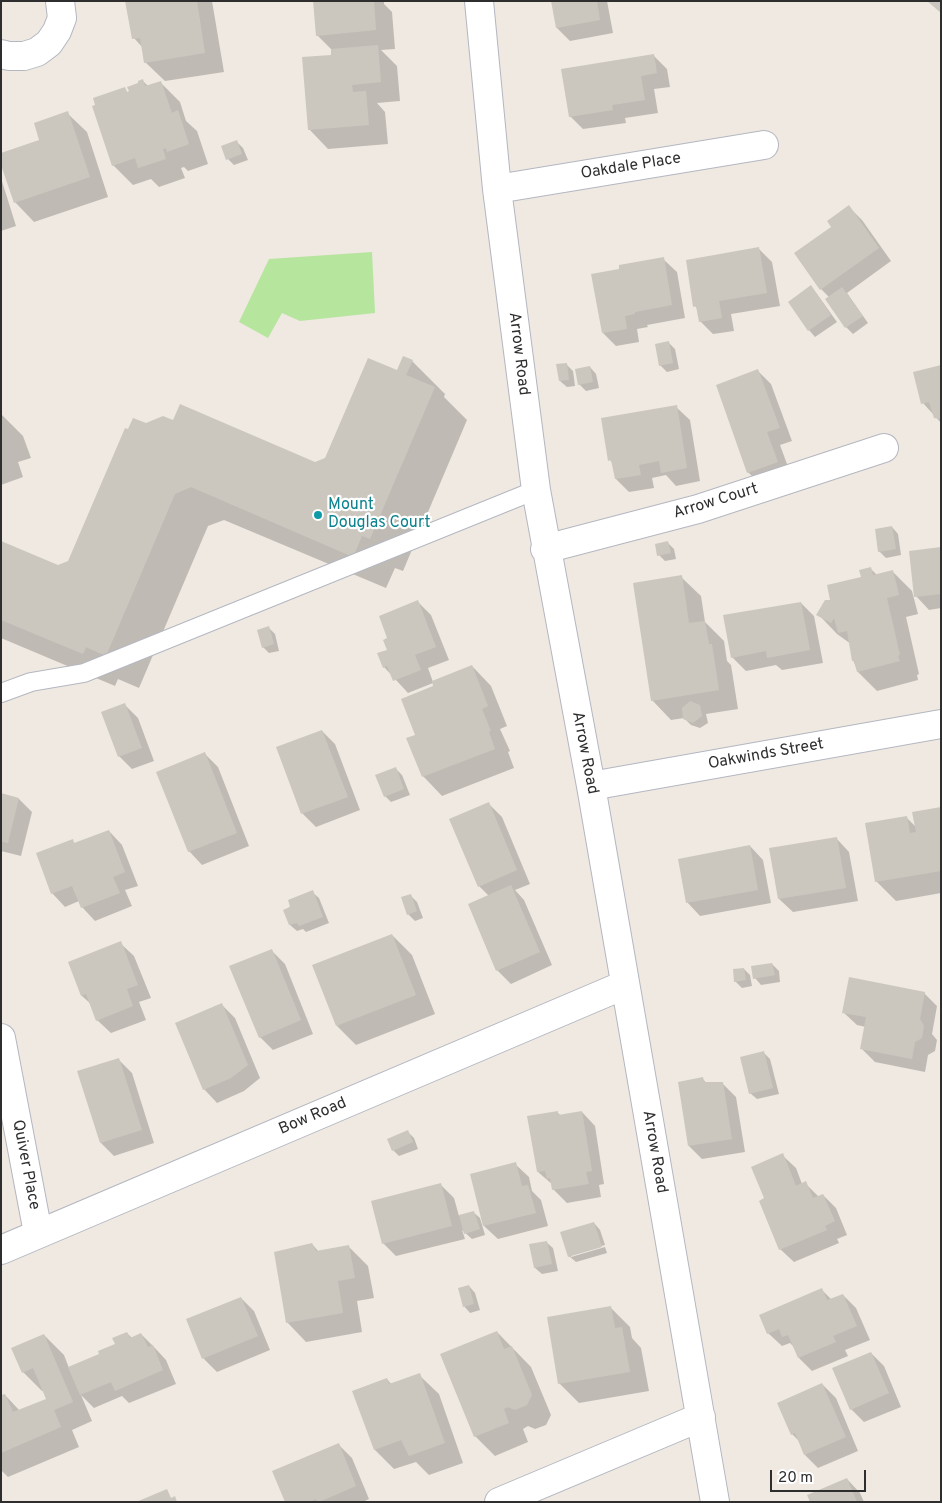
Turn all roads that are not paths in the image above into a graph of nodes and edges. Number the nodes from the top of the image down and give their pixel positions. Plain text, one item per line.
1 (60, 1) edge
2 (479, 1) edge
3 (1, 54) edge
4 (764, 145) dead end
5 (497, 189) junction
6 (884, 448) dead end
7 (536, 490) junction
8 (545, 548) junction
9 (1, 694) edge
10 (941, 724) edge
11 (591, 786) junction
12 (624, 985) junction
13 (1, 1038) edge
14 (38, 1234) junction
15 (1, 1250) edge
16 (701, 1417) junction
17 (499, 1502) edge
18 (714, 1502) edge

1 - 3 street
2 - 5 street, Arrow Road
4 - 5 street, Oakdale Place
5 - 7 street, Arrow Road
6 - 8 street, Arrow Court
7 - 8 street, Arrow Road
7 - 9 lane
8 - 11 street, Arrow Road
10 - 11 street, Oakwinds Street
11 - 12 street, Arrow Road
12 - 14 street, Bow Road
12 - 16 street, Arrow Road
13 - 14 street, Quiver Place
14 - 15 street, Bow Road
16 - 17 street
16 - 18 street, Arrow Road

